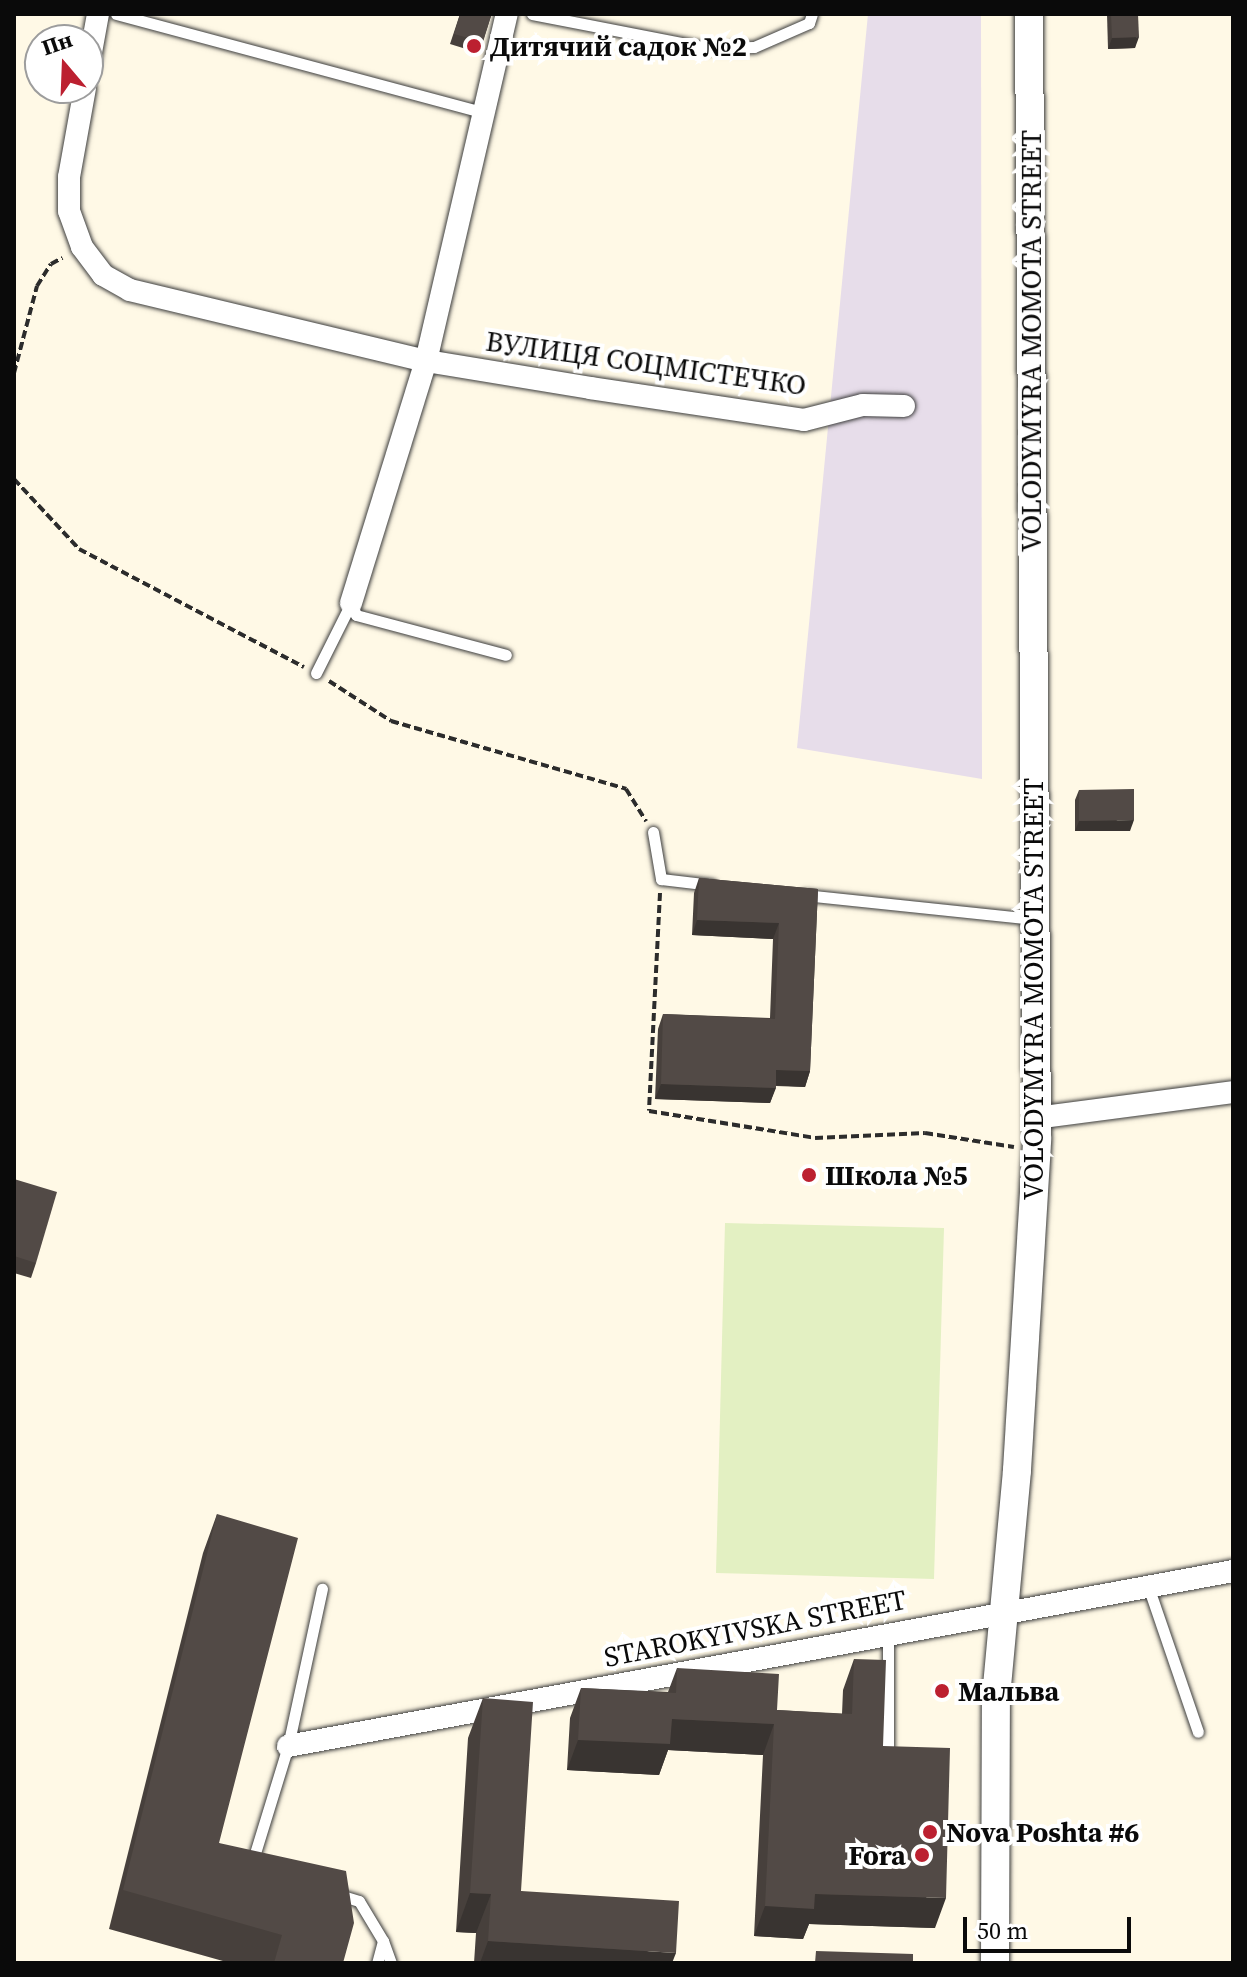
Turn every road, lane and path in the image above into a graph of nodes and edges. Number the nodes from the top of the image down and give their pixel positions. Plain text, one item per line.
1 (116, 14) edge
2 (507, 14) edge
3 (532, 14) edge
4 (812, 14) edge
5 (1029, 14) edge
6 (82, 104) edge
7 (483, 112) junction
8 (82, 247) junction
9 (426, 361) junction
10 (14, 373) edge
11 (904, 406) dead end
12 (351, 603) junction
13 (506, 655) dead end
14 (316, 673) dead end
15 (653, 832) dead end
16 (661, 879) junction
17 (723, 886) edge
18 (784, 892) edge
19 (1035, 919) junction
20 (1233, 1092) edge
21 (1036, 1118) junction
22 (1036, 1151) junction
23 (1233, 1571) edge
24 (1148, 1586) junction
25 (322, 1589) dead end
26 (1004, 1612) junction
27 (888, 1634) junction
28 (1198, 1732) dead end
29 (288, 1746) junction
30 (900, 1762) edge
31 (263, 1873) edge
32 (318, 1889) edge
33 (383, 1941) junction
34 (377, 1963) edge
35 (391, 1963) edge
36 (995, 1963) edge

1 - 7 lane
2 - 7 street
3 - 4 lane
5 - 19 street, VOLODYMYRA MOMOTA STREET
6 - 8 street, ВУЛИЦЯ СОЦМІСТЕЧКО
7 - 9 street
8 - 9 street, ВУЛИЦЯ СОЦМІСТЕЧКО
8 - 10 path
9 - 11 street, ВУЛИЦЯ СОЦМІСТЕЧКО
9 - 12 street
12 - 13 lane
12 - 14 lane
15 - 16 lane
16 - 17 lane
16 - 22 path
18 - 19 lane
19 - 21 street, VOLODYMYRA MOMOTA STREET
20 - 21 street
21 - 22 street, VOLODYMYRA MOMOTA STREET
22 - 26 street, VOLODYMYRA MOMOTA STREET
23 - 24 street, STAROKYIVSKA STREET
24 - 26 street, STAROKYIVSKA STREET
24 - 28 lane
25 - 29 lane
26 - 27 street, STAROKYIVSKA STREET
26 - 36 street, VOLODYMYRA MOMOTA STREET
27 - 29 street, STAROKYIVSKA STREET
27 - 30 lane
29 - 31 lane
32 - 33 lane
33 - 34 lane
33 - 35 lane

